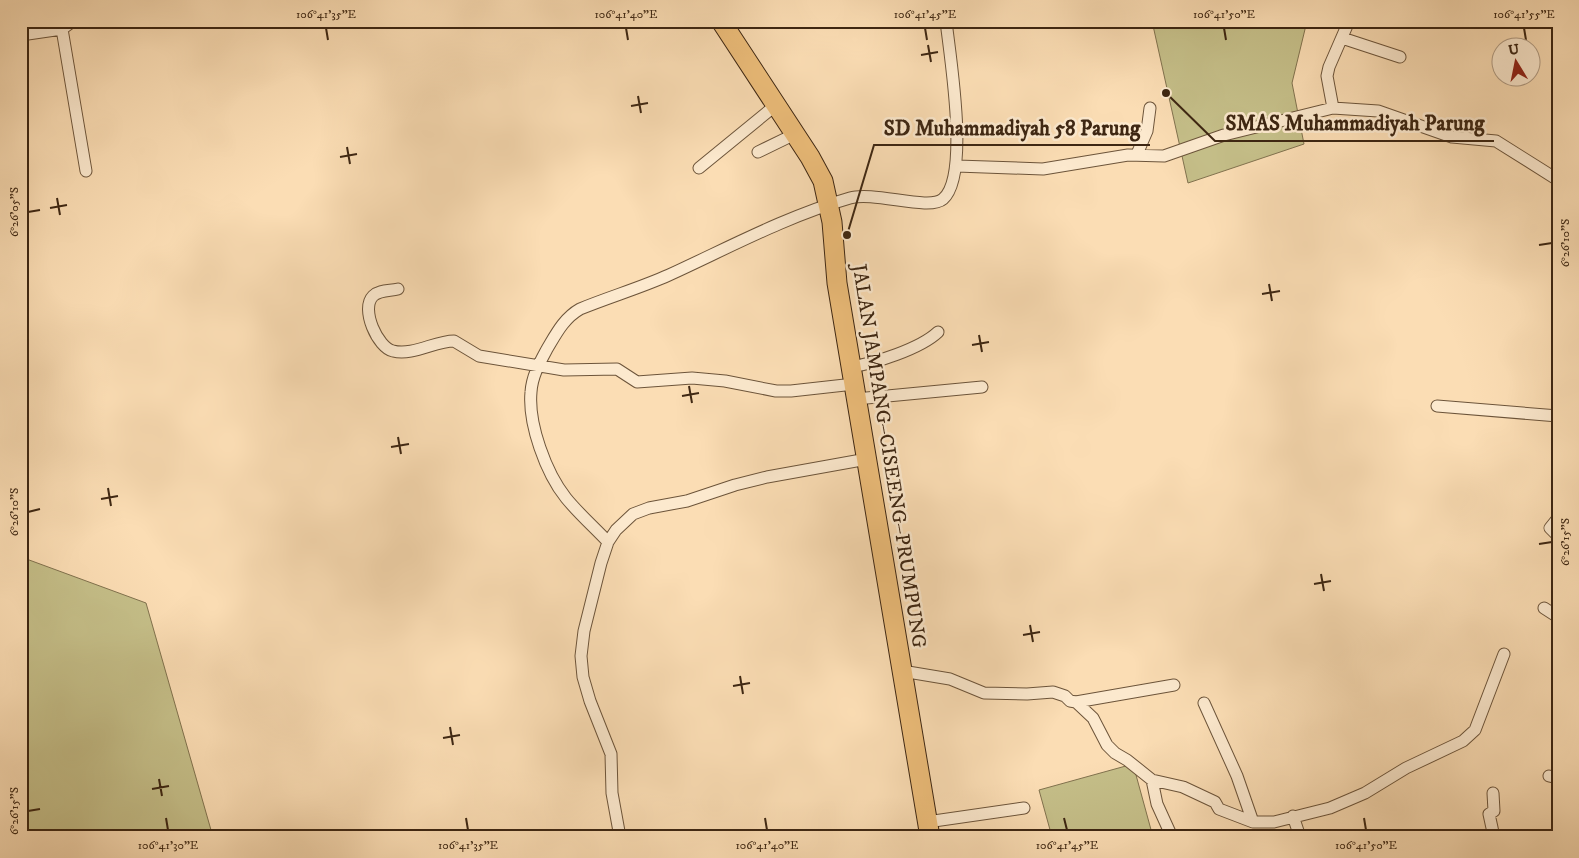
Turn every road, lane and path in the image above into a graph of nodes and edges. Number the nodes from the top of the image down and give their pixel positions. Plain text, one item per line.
1 (73, 21) edge
2 (721, 21) edge
3 (946, 21) edge
4 (1349, 21) edge
5 (62, 28) junction
6 (21, 35) edge
7 (1342, 38) junction
8 (1400, 57) dead end
9 (776, 105) junction
10 (1150, 108) dead end
11 (1333, 108) junction
12 (795, 134) junction
13 (758, 152) dead end
14 (1137, 154) junction
15 (957, 166) junction
16 (699, 168) dead end
17 (86, 171) dead end
18 (1558, 180) edge
19 (830, 205) junction
20 (398, 289) dead end
21 (938, 332) dead end
22 (538, 365) junction
23 (854, 383) junction
24 (982, 387) dead end
25 (1437, 406) dead end
26 (1558, 416) edge
27 (867, 458) junction
28 (1558, 518) edge
29 (1558, 536) edge
30 (608, 542) junction
31 (1544, 608) dead end
32 (1558, 617) edge
33 (1504, 654) dead end
34 (902, 671) junction
35 (1174, 685) dead end
36 (1076, 702) junction
37 (1204, 703) dead end
38 (1152, 780) junction
39 (1494, 793) dead end
40 (1024, 808) dead end
41 (1293, 816) junction
42 (1253, 822) junction
43 (928, 829) edge
44 (620, 837) edge
45 (1172, 837) edge
46 (1300, 837) edge
47 (1494, 837) edge

1 - 5 street
2 - 9 main road, JALAN JAMPANG–CISEENG–PRUMPUNG
3 - 15 street
4 - 7 street
5 - 6 street
5 - 17 street
7 - 8 street
7 - 11 street
9 - 12 main road, JALAN JAMPANG–CISEENG–PRUMPUNG
9 - 16 street
10 - 14 street
11 - 14 street
11 - 18 street
12 - 13 street
12 - 19 main road, JALAN JAMPANG–CISEENG–PRUMPUNG
14 - 15 street
15 - 19 street
19 - 22 street
19 - 23 main road, JALAN JAMPANG–CISEENG–PRUMPUNG
20 - 22 street
21 - 23 street
22 - 23 street
22 - 30 street
23 - 24 street
23 - 27 main road, JALAN JAMPANG–CISEENG–PRUMPUNG
25 - 26 street
27 - 30 street
27 - 34 main road, JALAN JAMPANG–CISEENG–PRUMPUNG
28 - 29 street
30 - 44 street
31 - 32 street
33 - 41 street
34 - 36 street
34 - 43 main road, JALAN JAMPANG–CISEENG–PRUMPUNG
35 - 36 street
36 - 38 street
37 - 42 street
38 - 42 street
38 - 45 street
39 - 47 street
40 - 43 street
41 - 42 street
41 - 46 street

